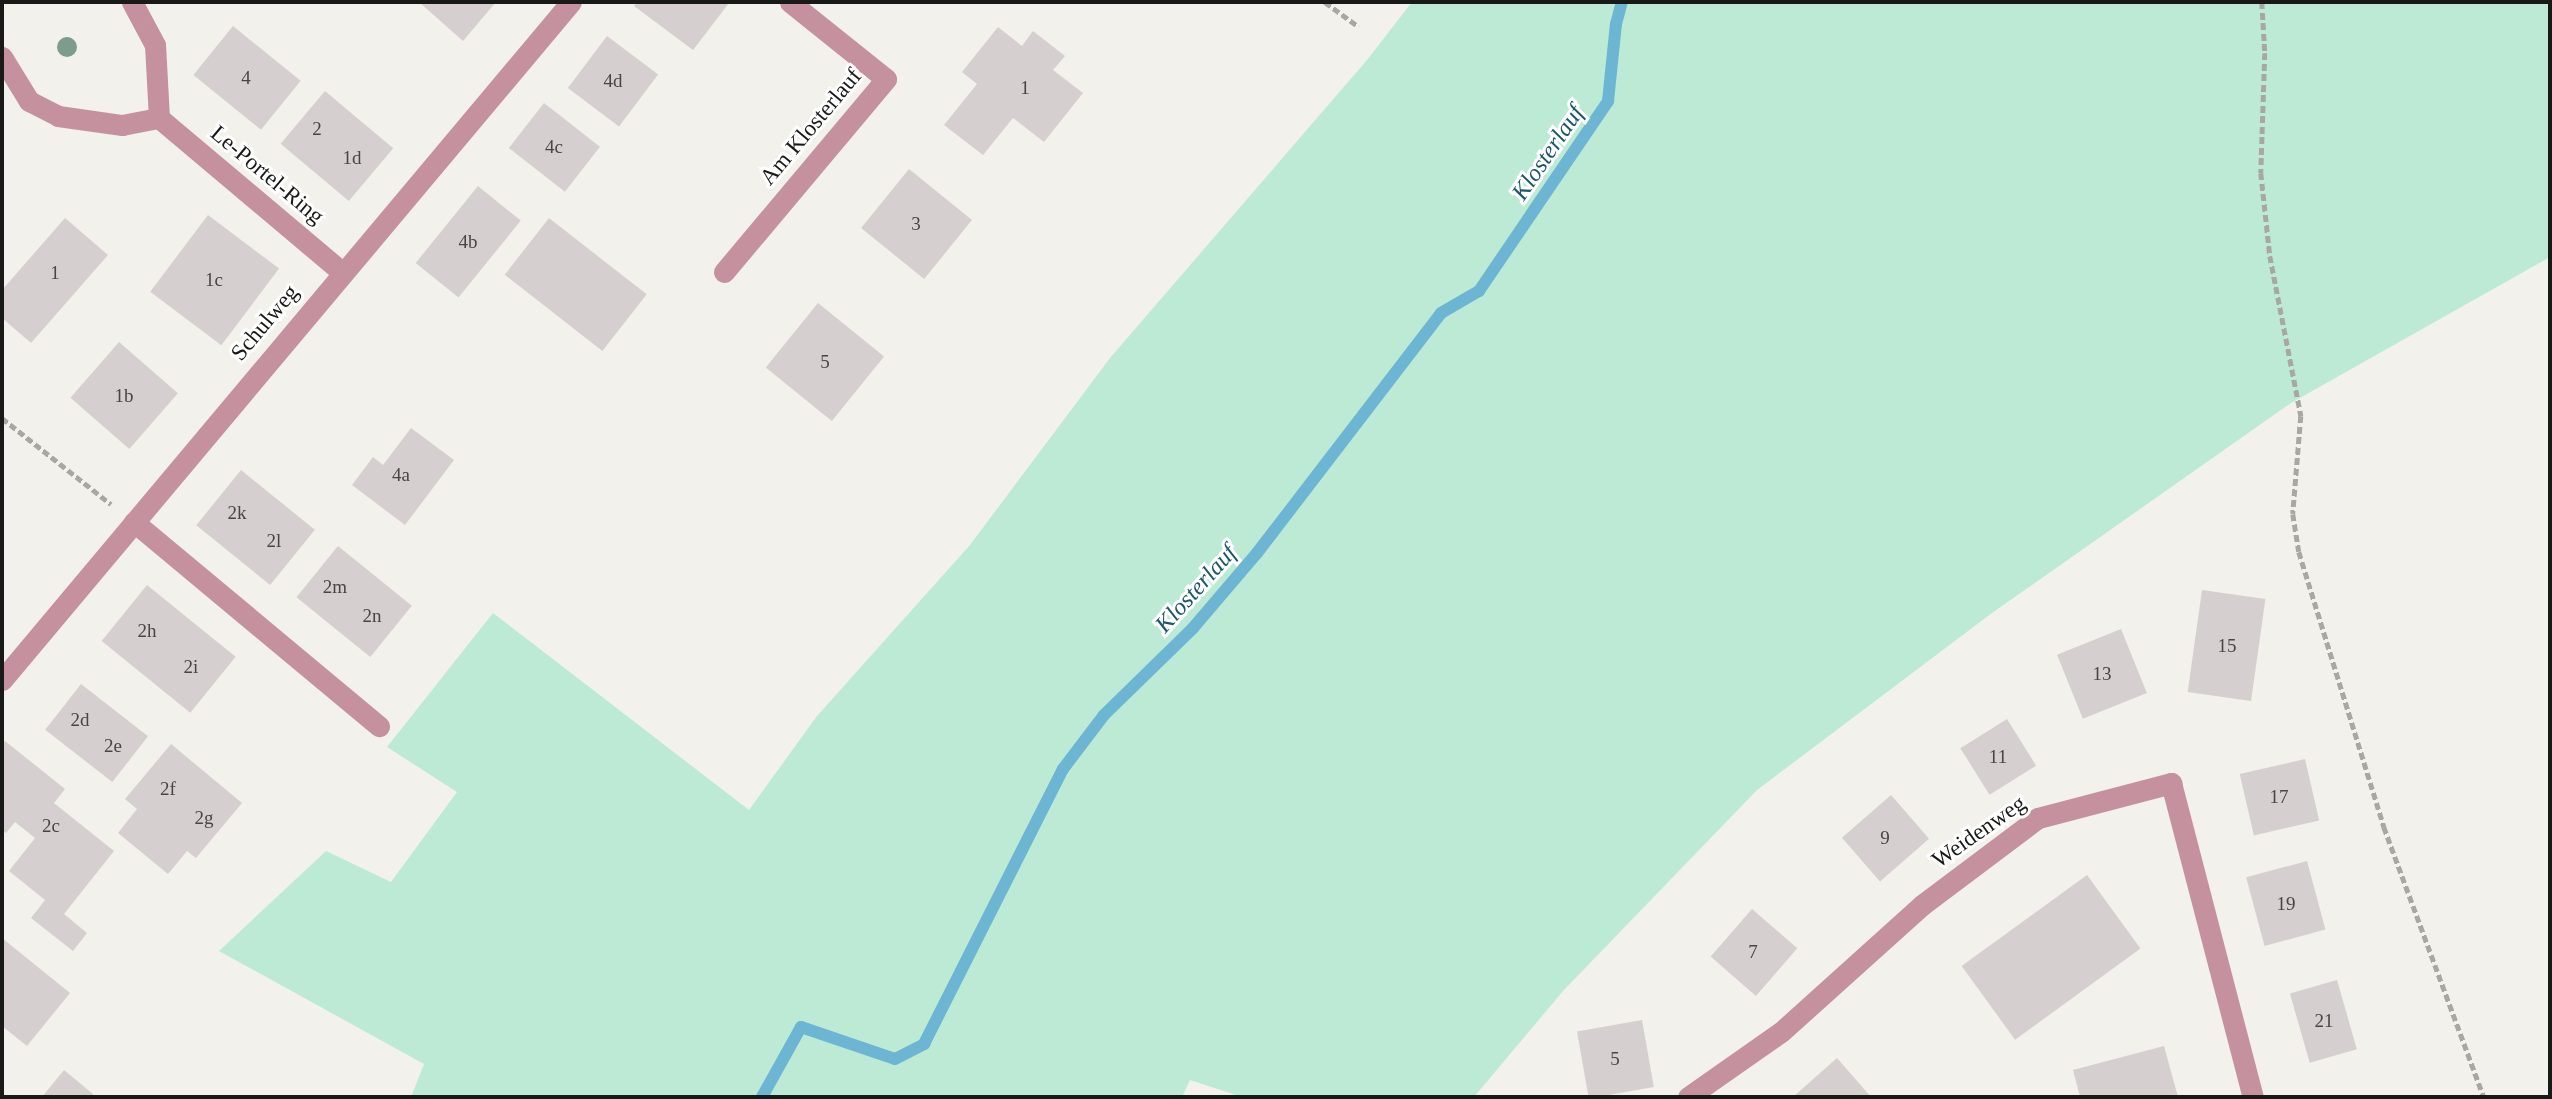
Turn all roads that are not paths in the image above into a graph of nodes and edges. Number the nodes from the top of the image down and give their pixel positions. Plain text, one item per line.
1 (132, 2) edge
2 (571, 2) edge
3 (790, 2) edge
4 (2, 57) edge
5 (159, 118) junction
6 (342, 272) junction
7 (724, 272) dead end
8 (134, 522) junction
9 (2, 680) edge
10 (379, 726) dead end
11 (1688, 1097) edge
12 (2253, 1097) edge

1 - 5 street
2 - 6 street, Schulweg
3 - 7 street, Am Klosterlauf
4 - 5 street
5 - 6 street, Le-Portel-Ring
6 - 8 street, Schulweg
8 - 9 street, Schulweg
8 - 10 street
11 - 12 street, Weidenweg

